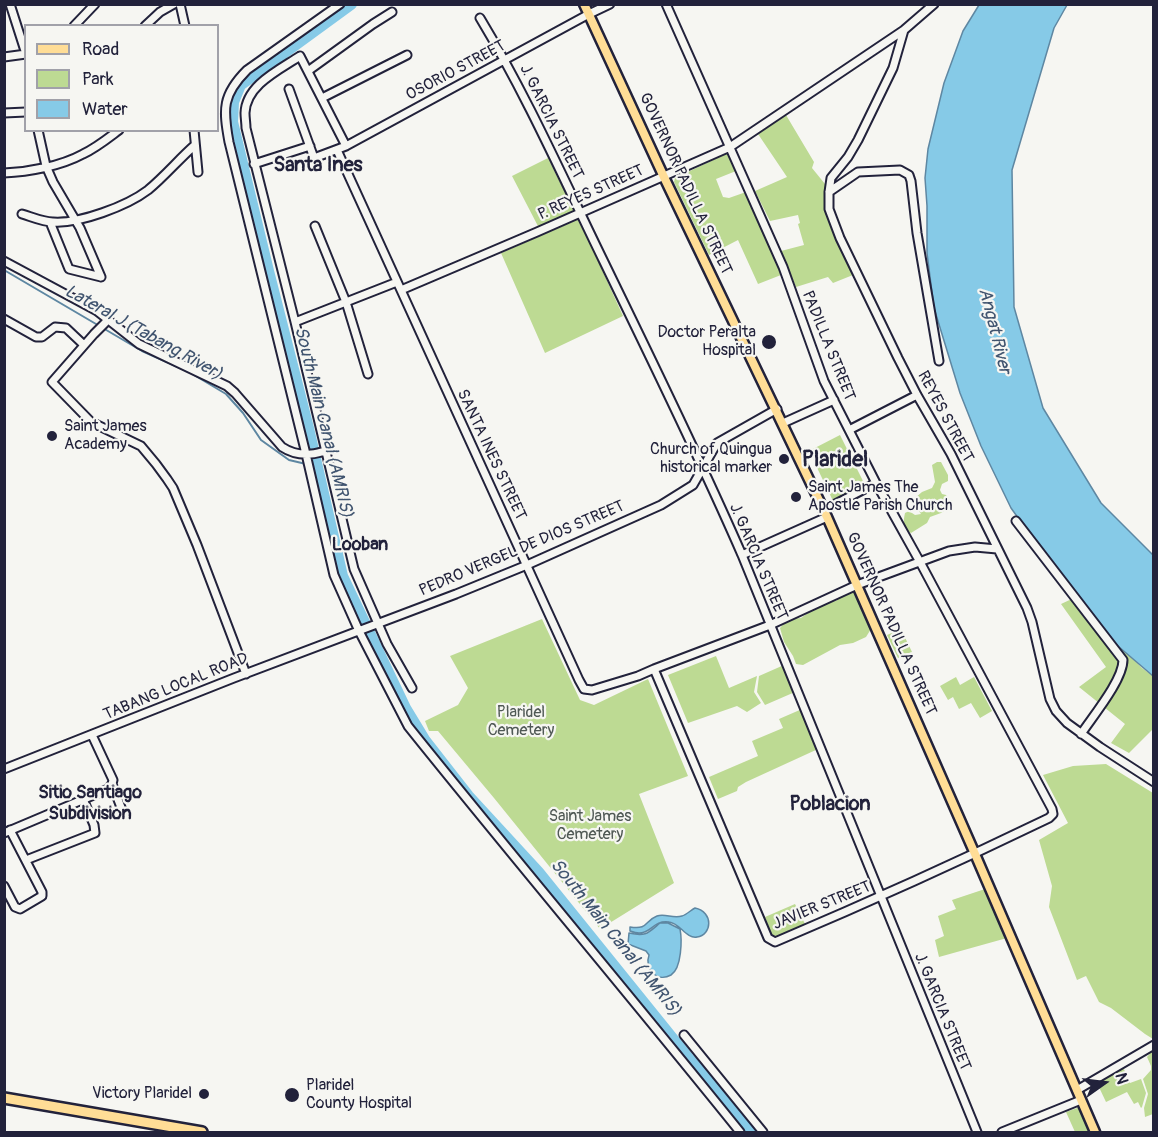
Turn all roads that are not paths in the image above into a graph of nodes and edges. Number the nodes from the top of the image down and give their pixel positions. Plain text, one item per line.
1 (10, 4) edge
2 (95, 4) edge
3 (174, 4) edge
4 (180, 4) edge
5 (340, 4) edge
6 (584, 4) edge
7 (610, 4) edge
8 (666, 4) edge
9 (934, 4) edge
10 (392, 12) dead end
11 (588, 14) junction
12 (480, 18) dead end
13 (76, 24) edge
14 (147, 24) edge
15 (185, 24) edge
16 (904, 30) junction
17 (24, 48) edge
18 (24, 54) edge
19 (407, 55) dead end
20 (4, 57) edge
21 (505, 60) junction
22 (308, 71) junction
23 (290, 89) dead end
24 (322, 98) junction
25 (24, 112) edge
26 (4, 113) edge
27 (38, 132) edge
28 (116, 132) edge
29 (194, 132) edge
30 (195, 145) junction
31 (310, 146) junction
32 (346, 146) junction
33 (730, 147) junction
34 (338, 150) junction
35 (255, 164) junction
36 (46, 166) junction
37 (198, 172) dead end
38 (4, 173) edge
39 (663, 176) junction
40 (829, 192) junction
41 (580, 213) junction
42 (22, 214) dead end
43 (76, 220) junction
44 (50, 222) junction
45 (315, 226) dead end
46 (4, 261) edge
47 (397, 282) junction
48 (401, 290) junction
49 (346, 302) junction
50 (4, 319) edge
51 (106, 321) junction
52 (295, 322) junction
53 (84, 345) junction
54 (939, 361) dead end
55 (368, 374) dead end
56 (917, 395) junction
57 (834, 400) junction
58 (777, 409) junction
59 (783, 423) junction
60 (849, 430) junction
61 (325, 452) junction
62 (309, 459) junction
63 (703, 468) junction
64 (710, 482) junction
65 (876, 483) junction
66 (693, 485) junction
67 (825, 514) junction
68 (1016, 521) dead end
69 (996, 549) junction
70 (742, 555) junction
71 (920, 562) junction
72 (527, 565) junction
73 (857, 585) junction
74 (374, 624) junction
75 (770, 625) junction
76 (359, 630) junction
77 (654, 669) junction
78 (246, 674) junction
79 (412, 688) dead end
80 (1081, 734) junction
81 (92, 735) junction
82 (4, 769) edge
83 (1154, 782) edge
84 (112, 784) junction
85 (83, 799) junction
86 (123, 810) dead end
87 (1053, 814) joint
88 (7, 831) edge
89 (975, 854) junction
90 (26, 860) junction
91 (4, 886) edge
92 (881, 897) junction
93 (684, 1035) dead end
94 (1154, 1045) edge
95 (1077, 1090) junction
96 (4, 1098) edge
97 (1081, 1100) junction
98 (202, 1132) edge
99 (740, 1132) edge
100 (763, 1132) edge
101 (977, 1132) edge
102 (1002, 1132) edge
103 (1095, 1132) edge

1 - 17 street
2 - 13 street
3 - 14 street
4 - 15 street
5 - 62 street
6 - 11 main road, GOVERNOR PADILLA STREET
7 - 11 street, OSORIO STREET
8 - 33 street, PADILLA STREET
9 - 16 street, P. REYES STREET
10 - 22 street
11 - 21 street, OSORIO STREET
11 - 39 main road, GOVERNOR PADILLA STREET
12 - 21 street, J. GARCIA STREET
16 - 33 street, P. REYES STREET
16 - 40 street
18 - 20 street
19 - 24 street
21 - 32 street, OSORIO STREET
21 - 41 street, J. GARCIA STREET
22 - 24 street
22 - 35 street
23 - 31 street
24 - 32 street
25 - 26 street
27 - 36 street
28 - 36 street
29 - 30 street
30 - 37 street
30 - 43 street
31 - 34 street, OSORIO STREET
31 - 35 street
32 - 34 street, OSORIO STREET
33 - 39 street, P. REYES STREET
33 - 57 street, PADILLA STREET
34 - 47 street, SANTA INES STREET
35 - 52 street
36 - 38 street
36 - 43 street
39 - 41 street, P. REYES STREET
39 - 58 main road, GOVERNOR PADILLA STREET
40 - 54 street
40 - 56 street, REYES STREET
41 - 48 street, P. REYES STREET
41 - 63 street, J. GARCIA STREET
42 - 44 street
43 - 44 street
43 - 44 street
45 - 49 street
46 - 51 street
47 - 48 street, SANTA INES STREET
47 - 49 street
48 - 72 street, SANTA INES STREET
49 - 52 street
49 - 55 street
50 - 53 street
51 - 53 street
51 - 62 street
52 - 61 street
53 - 78 street
56 - 60 street
56 - 69 street, REYES STREET
57 - 59 street
57 - 60 street, PADILLA STREET
58 - 59 main road, GOVERNOR PADILLA STREET
58 - 63 street, PEDRO VERGEL DE DIOS STREET
59 - 67 main road, GOVERNOR PADILLA STREET
60 - 65 street, PADILLA STREET
61 - 62 street
61 - 74 street
62 - 76 street
63 - 64 street, J. GARCIA STREET
63 - 66 street, PEDRO VERGEL DE DIOS STREET
64 - 66 street, PEDRO VERGEL DE DIOS STREET
64 - 70 street, J. GARCIA STREET
65 - 67 street
65 - 71 street, PADILLA STREET
66 - 72 street, PEDRO VERGEL DE DIOS STREET
67 - 70 street
67 - 73 main road, GOVERNOR PADILLA STREET
68 - 80 street
69 - 71 street, SANTA INES STREET
69 - 80 street, REYES STREET
70 - 75 street, J. GARCIA STREET
71 - 73 street, SANTA INES STREET
71 - 87 street, PADILLA STREET
72 - 74 street, PEDRO VERGEL DE DIOS STREET
72 - 77 street, SANTA INES STREET
73 - 75 street, SANTA INES STREET
73 - 89 main road, GOVERNOR PADILLA STREET
74 - 76 street, PEDRO VERGEL DE DIOS STREET
74 - 79 street
75 - 77 street, SANTA INES STREET
75 - 92 street, J. GARCIA STREET
76 - 78 street, TABANG LOCAL ROAD
76 - 99 street
77 - 92 street, JAVIER STREET
78 - 81 street, TABANG LOCAL ROAD
80 - 83 street, REYES STREET
81 - 82 street, TABANG LOCAL ROAD
81 - 84 street
84 - 85 street
84 - 86 street
85 - 88 street
85 - 90 street
87 - 89 street, JAVIER STREET
88 - 90 street
89 - 92 street, JAVIER STREET
89 - 95 main road, GOVERNOR PADILLA STREET
90 - 91 street
92 - 101 street, J. GARCIA STREET
93 - 100 street
94 - 95 street
95 - 97 main road, GOVERNOR PADILLA STREET
96 - 98 highway
97 - 102 street
97 - 103 main road, GOVERNOR PADILLA STREET

